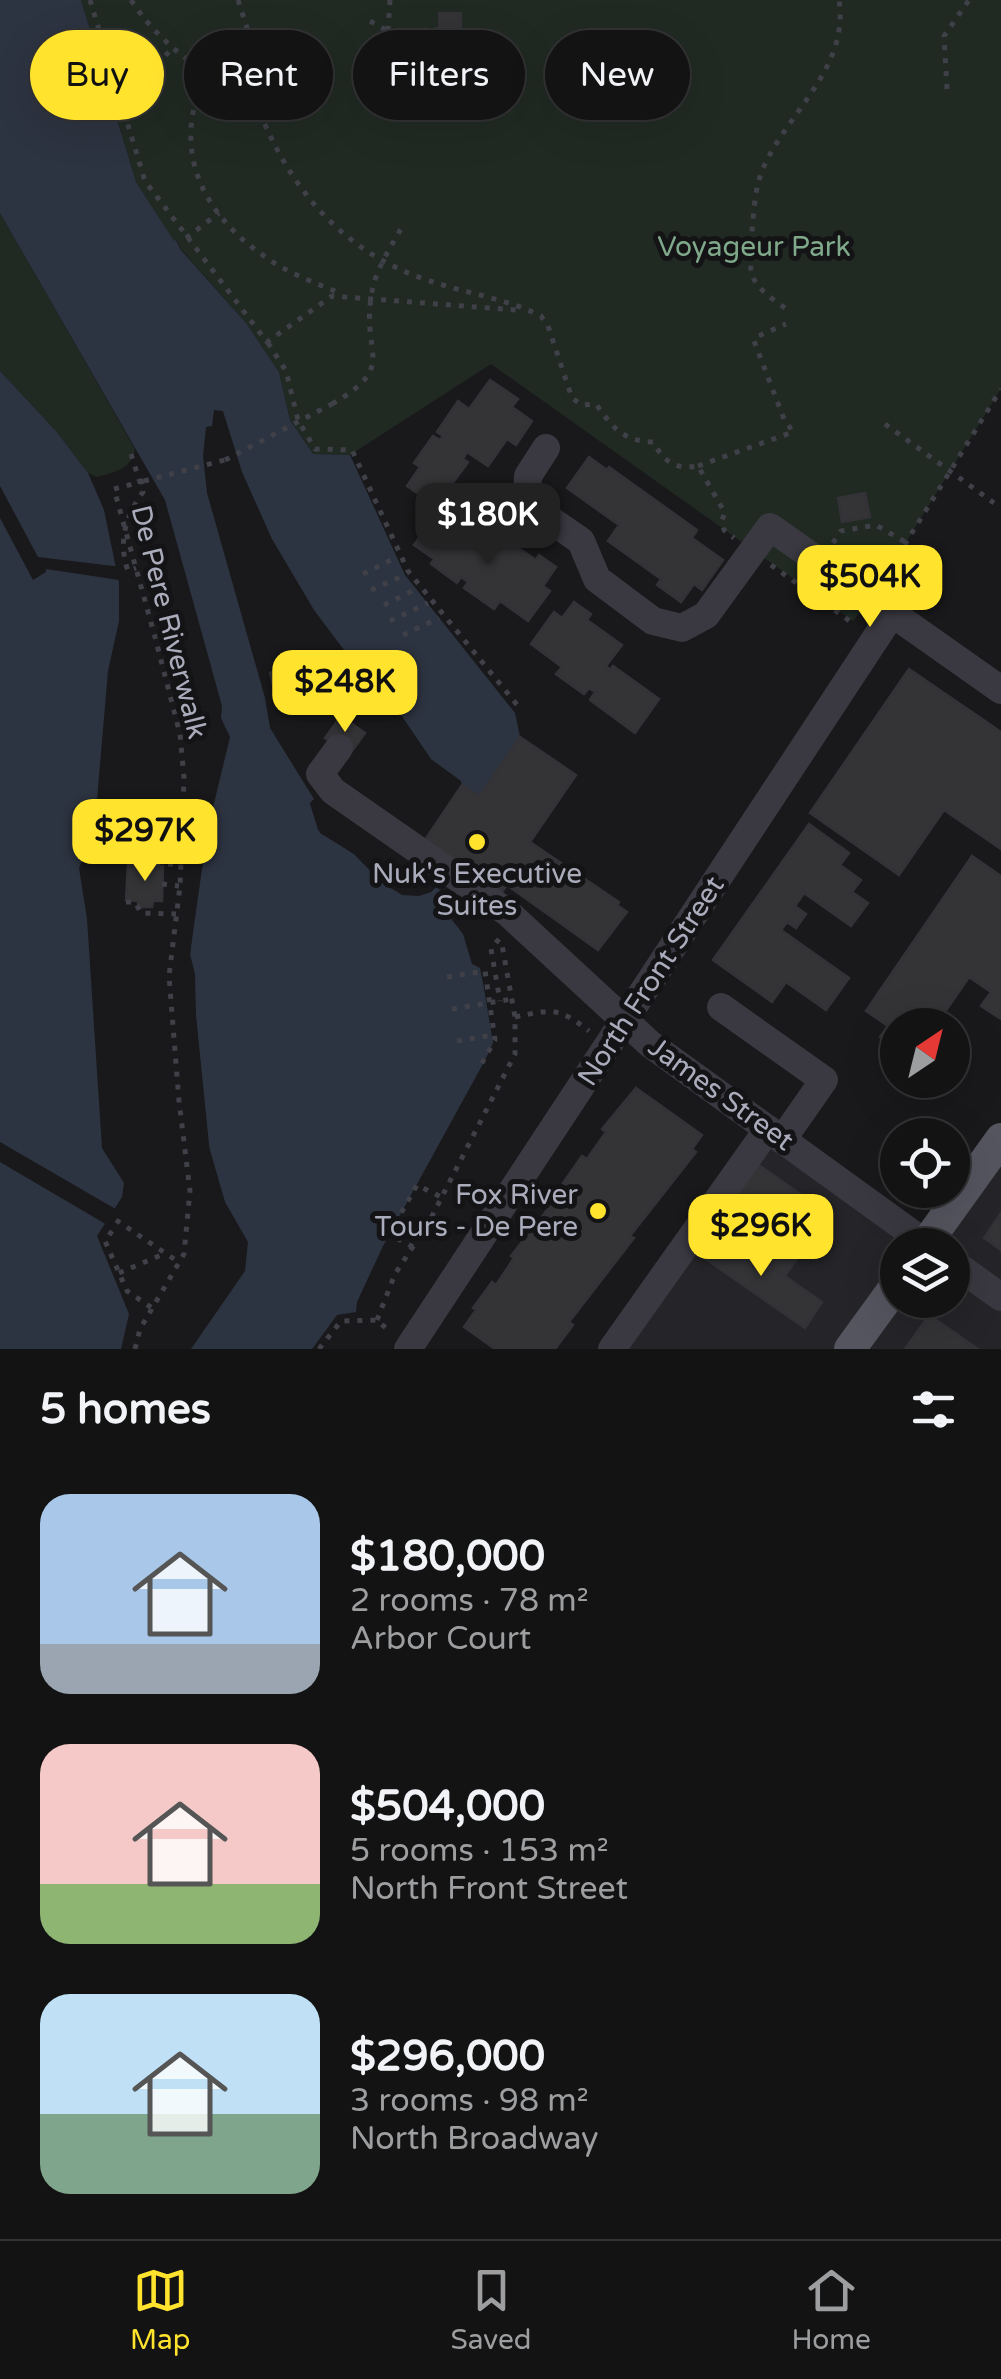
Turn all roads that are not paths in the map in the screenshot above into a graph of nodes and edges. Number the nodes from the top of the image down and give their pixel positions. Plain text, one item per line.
1 (546, 448) dead end
2 (893, 612) junction
3 (1001, 690) edge
4 (339, 748) dead end
5 (720, 1007) dead end
6 (624, 1022) junction
7 (775, 1134) junction
8 (1001, 1139) edge
9 (904, 1228) edge
10 (946, 1228) edge
11 (970, 1275) edge
12 (1001, 1297) edge
13 (880, 1308) edge
14 (400, 1342) edge
15 (612, 1349) edge
16 (850, 1349) edge

1 - 2 street
2 - 3 street
2 - 6 street, North Front Street
4 - 6 street, James Street
5 - 7 street
6 - 7 street, James Street
6 - 14 street, North Front Street
7 - 9 street, James Street
7 - 15 street
8 - 10 main road
11 - 12 street, James Street
13 - 16 main road

